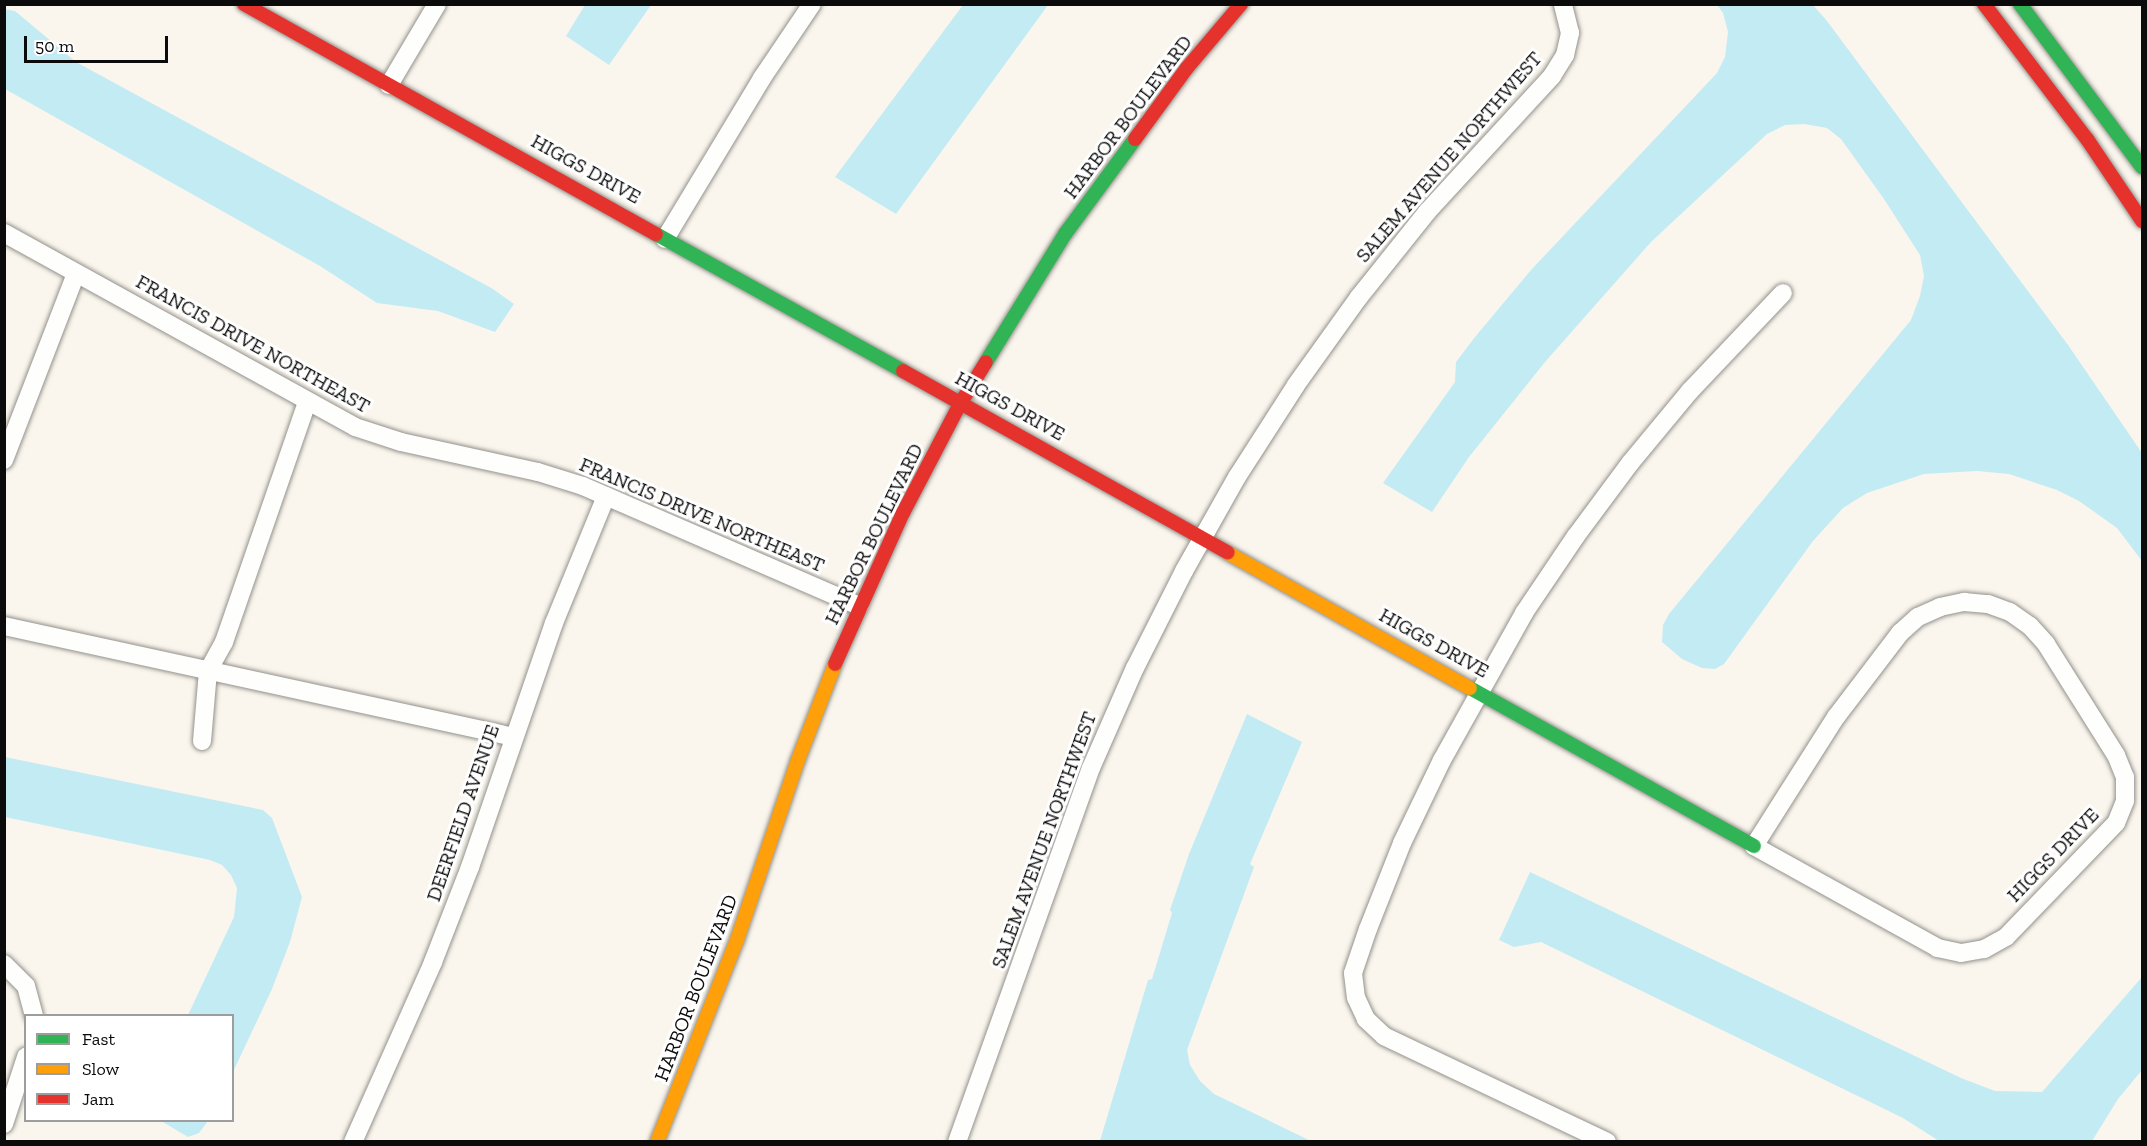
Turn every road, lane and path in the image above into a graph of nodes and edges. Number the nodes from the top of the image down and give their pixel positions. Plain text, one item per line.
1 (244, 4) edge
2 (437, 4) edge
3 (812, 4) edge
4 (1241, 4) edge
5 (1563, 4) edge
6 (1984, 4) edge
7 (2020, 4) edge
8 (389, 85) junction
9 (2142, 167) edge
10 (2142, 221) edge
11 (4, 233) edge
12 (665, 239) junction
13 (76, 273) junction
14 (1783, 293) dead end
15 (307, 402) junction
16 (960, 404) junction
17 (4, 460) edge
18 (606, 495) junction
19 (1202, 539) junction
20 (859, 606) junction
21 (4, 626) edge
22 (208, 670) junction
23 (1478, 693) junction
24 (514, 737) junction
25 (202, 741) dead end
26 (1754, 846) junction
27 (4, 964) edge
28 (33, 1014) edge
29 (24, 1062) edge
30 (4, 1124) edge
31 (353, 1142) edge
32 (657, 1142) edge
33 (957, 1142) edge
34 (1607, 1142) edge

1 - 8 street, HIGGS DRIVE
2 - 8 street
3 - 12 street
4 - 16 street, HARBOR BOULEVARD
5 - 19 street, SALEM AVENUE NORTHWEST
6 - 10 street
7 - 9 street
8 - 12 street, HIGGS DRIVE
11 - 13 street, FRANCIS DRIVE NORTHEAST
12 - 16 street, HIGGS DRIVE
13 - 15 street, FRANCIS DRIVE NORTHEAST
13 - 17 street
14 - 23 street
15 - 18 street, FRANCIS DRIVE NORTHEAST
15 - 22 street
16 - 19 street, HIGGS DRIVE
16 - 20 street, HARBOR BOULEVARD
18 - 20 street, FRANCIS DRIVE NORTHEAST
18 - 24 street, DEERFIELD AVENUE
19 - 23 street, HIGGS DRIVE
19 - 33 street, SALEM AVENUE NORTHWEST
20 - 32 street, HARBOR BOULEVARD
21 - 22 street
22 - 24 street
22 - 25 street
23 - 26 street, HIGGS DRIVE
23 - 34 street
24 - 31 street, DEERFIELD AVENUE
26 - 26 street, HIGGS DRIVE
27 - 28 street
29 - 30 street

